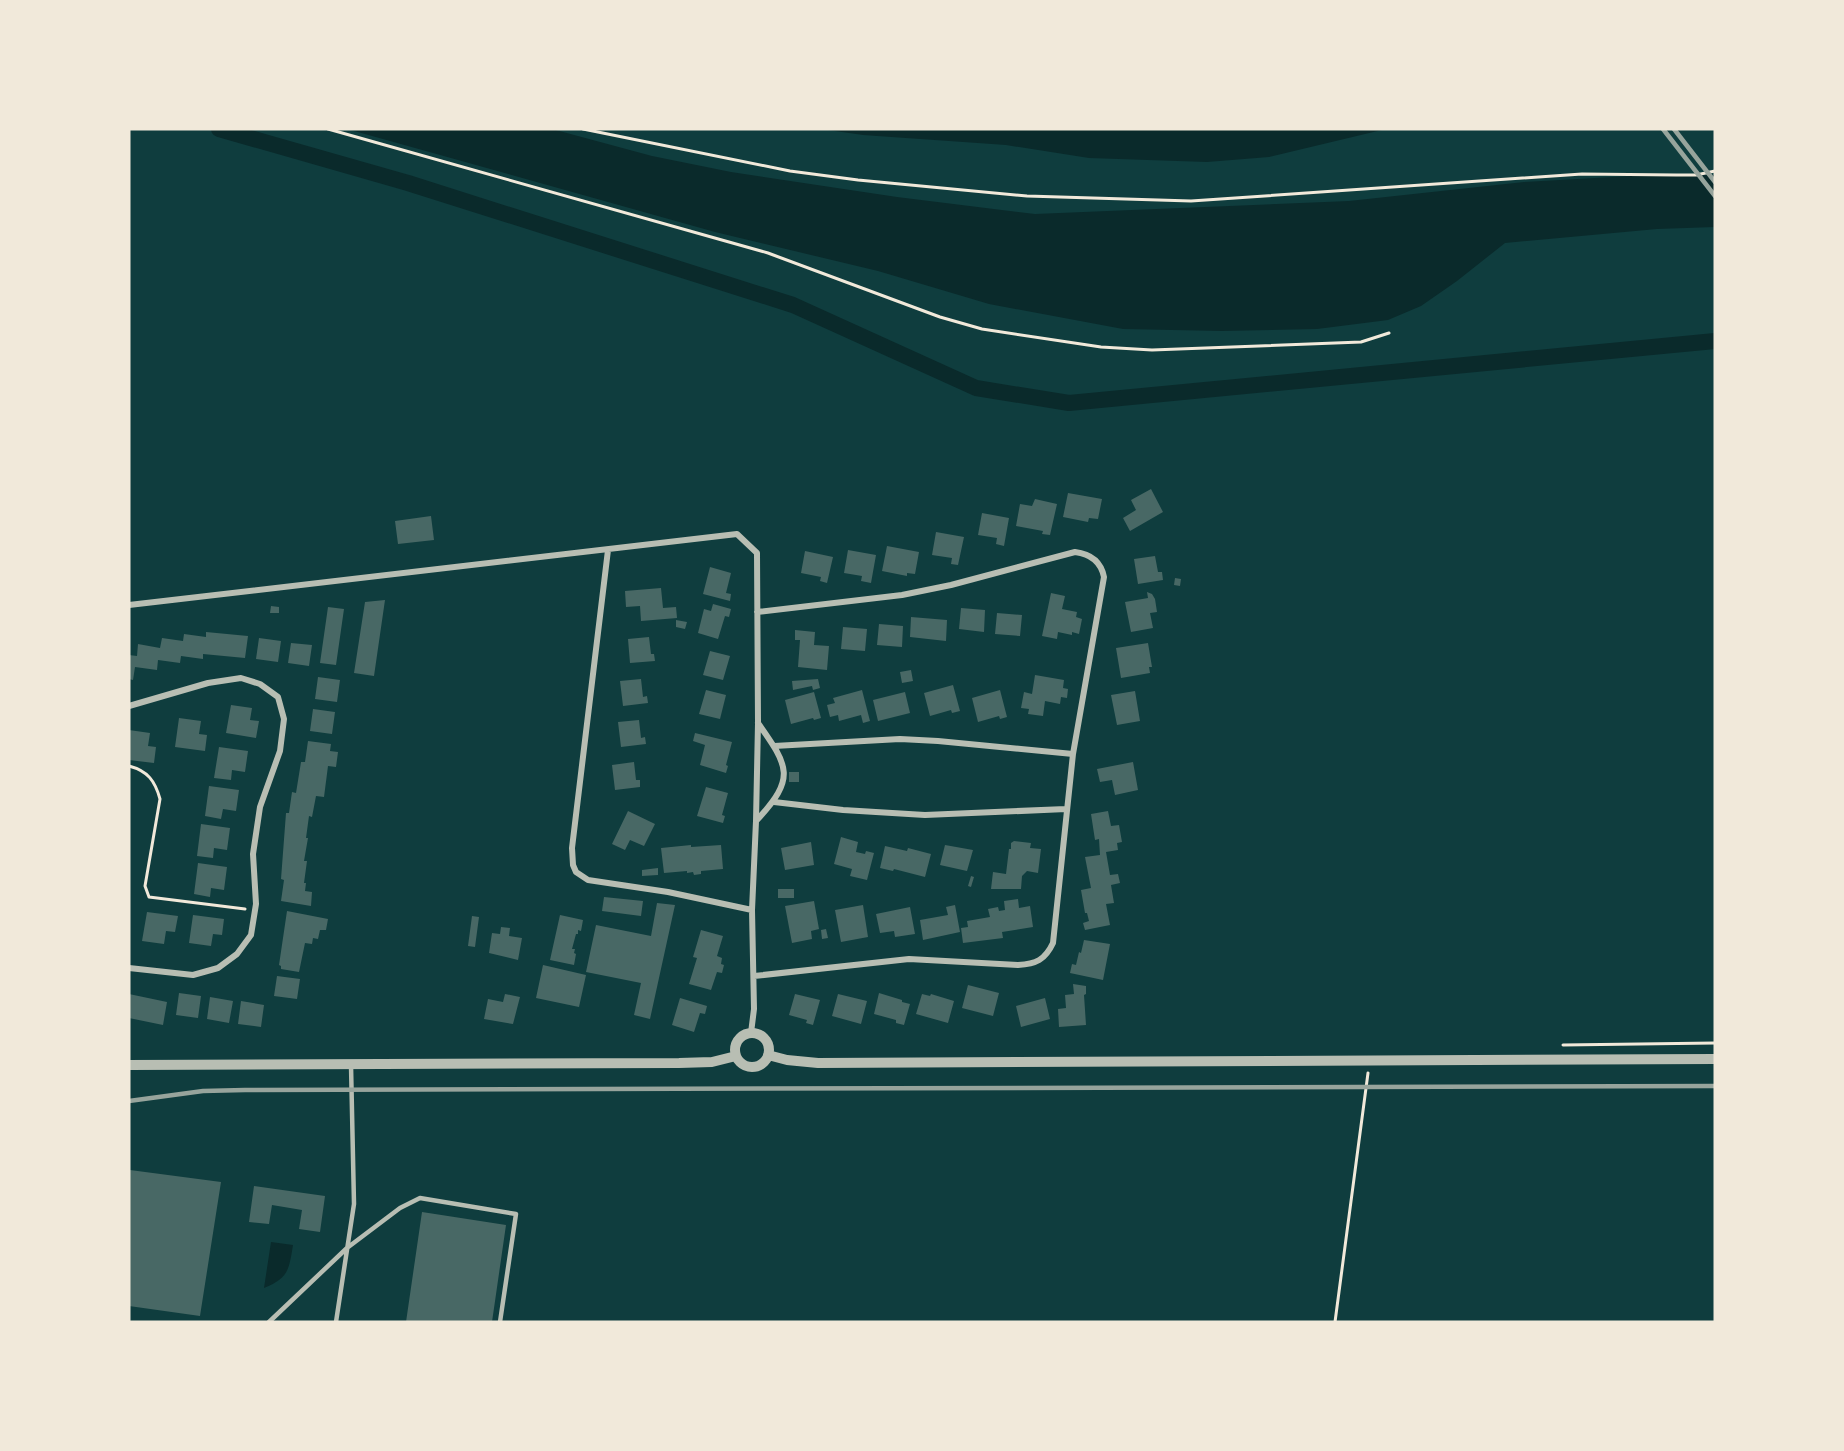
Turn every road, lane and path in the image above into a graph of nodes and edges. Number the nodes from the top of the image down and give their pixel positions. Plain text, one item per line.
1 (328, 129) edge
2 (583, 129) edge
3 (1715, 171) edge
4 (1389, 333) dead end
5 (608, 550) junction
6 (129, 605) edge
7 (757, 612) junction
8 (129, 705) edge
9 (758, 723) junction
10 (774, 746) junction
11 (1073, 754) junction
12 (129, 766) edge
13 (774, 802) junction
14 (1066, 809) junction
15 (756, 821) junction
16 (255, 910) junction
17 (752, 910) junction
18 (129, 968) edge
19 (754, 976) junction
20 (751, 1033) junction
21 (736, 1056) junction
22 (768, 1056) junction
23 (1370, 1059) junction
24 (1715, 1059) edge
25 (129, 1065) edge
26 (351, 1065) junction
27 (347, 1248) junction
28 (269, 1322) edge
29 (336, 1322) edge
30 (500, 1322) edge
31 (1335, 1322) edge

1 - 4 path
2 - 3 path
5 - 6 street
5 - 7 street
5 - 17 street
7 - 9 street
7 - 11 street
8 - 16 street
9 - 10 street
9 - 15 street
10 - 11 street
10 - 13 street
11 - 14 street
12 - 16 path
13 - 14 street
13 - 15 street
14 - 19 street
15 - 17 street
16 - 18 street
17 - 19 street
19 - 20 street
20 - 21 street
20 - 22 street
21 - 22 street
21 - 26 street
22 - 23 street
23 - 24 street
23 - 31 path
25 - 26 street
26 - 27 lane
27 - 28 lane
27 - 29 lane
27 - 30 lane

